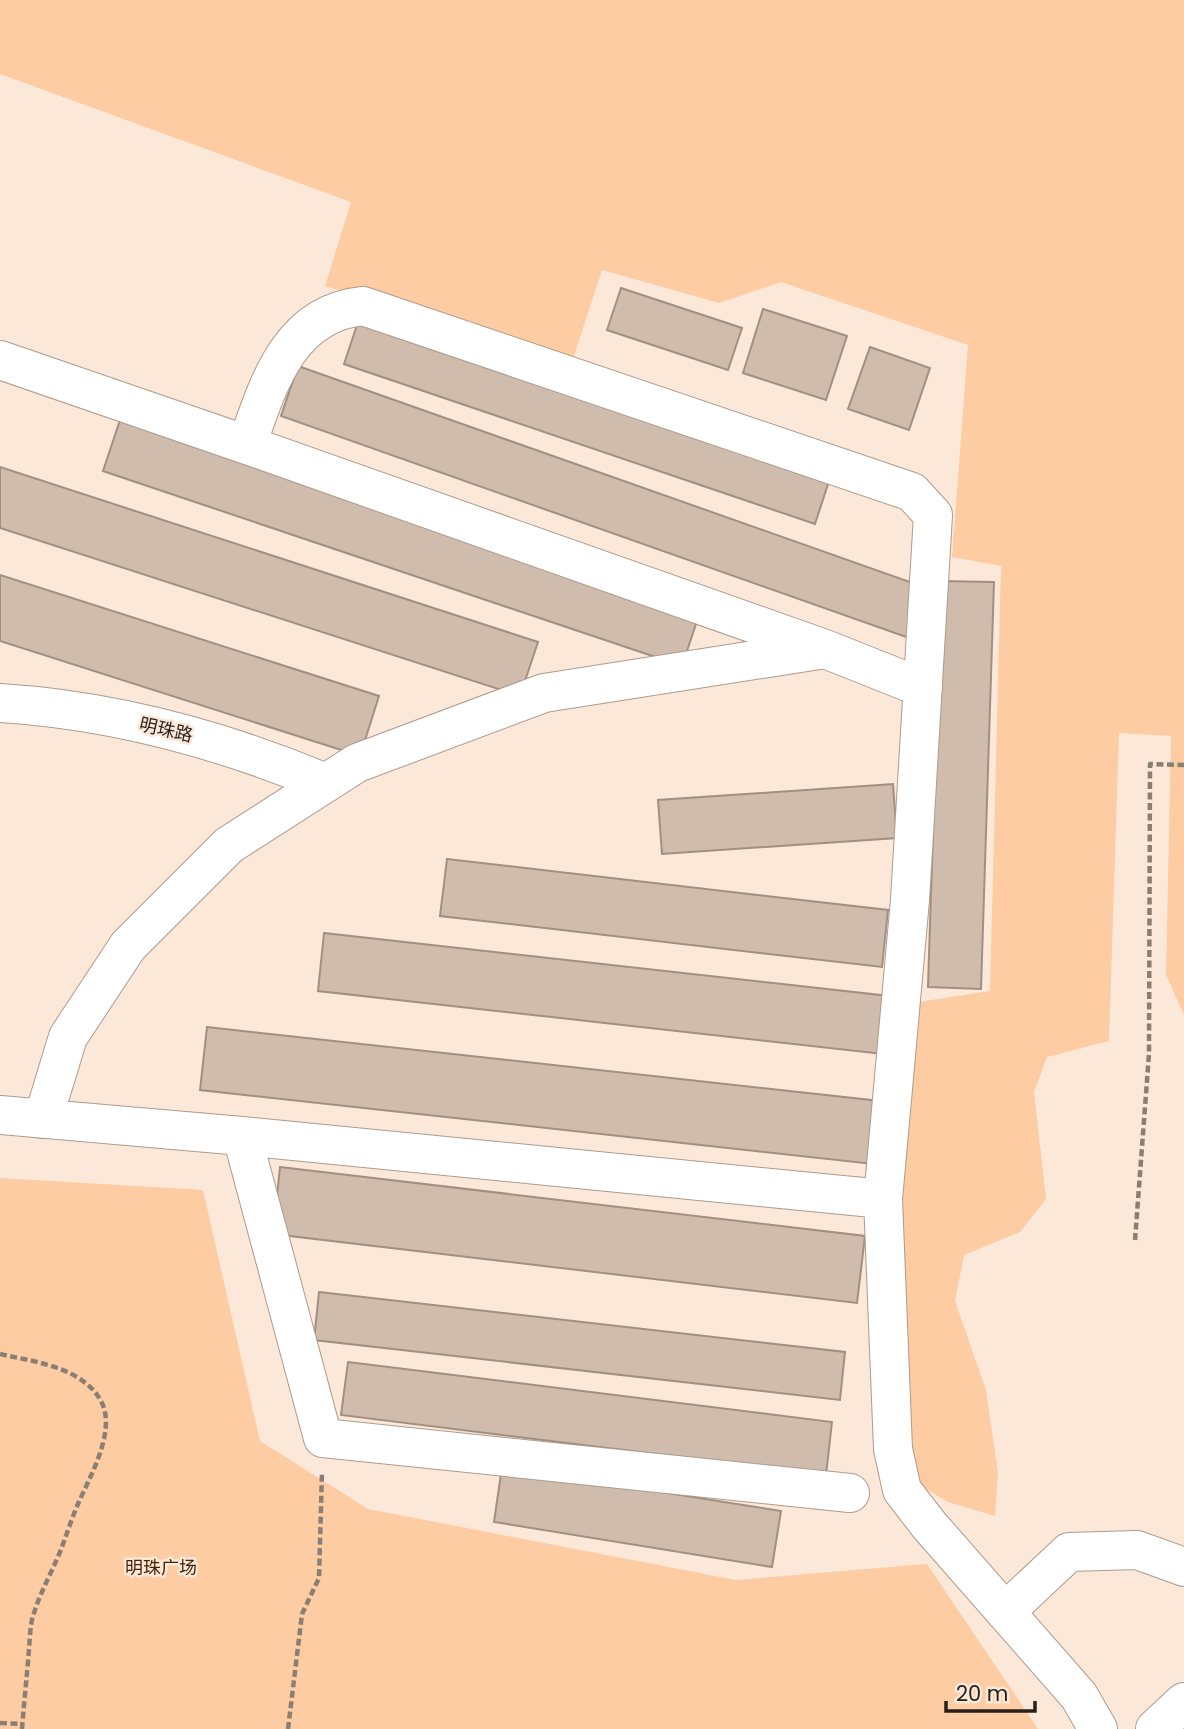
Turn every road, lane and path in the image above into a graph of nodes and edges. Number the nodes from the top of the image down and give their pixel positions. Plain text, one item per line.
1 (0, 360) edge
2 (247, 445) junction
3 (825, 649) junction
4 (923, 688) junction
5 (0, 703) edge
6 (1184, 765) edge
7 (326, 783) junction
8 (0, 1115) edge
9 (43, 1119) junction
10 (242, 1136) junction
11 (883, 1199) junction
12 (1135, 1240) dead end
13 (0, 1354) edge
14 (323, 1438) junction
15 (850, 1493) dead end
16 (1184, 1567) edge
17 (1005, 1612) junction
18 (1184, 1702) edge
19 (0, 1723) edge
20 (22, 1727) edge
21 (288, 1729) edge
22 (1098, 1729) edge
23 (1155, 1729) edge

1 - 2 street
2 - 3 street
2 - 4 street
3 - 4 street
3 - 7 street
4 - 11 street
5 - 7 street, 明珠路
6 - 12 path
7 - 9 street
8 - 9 street
9 - 10 street
10 - 11 street
10 - 14 street
11 - 17 street
13 - 20 path
14 - 15 street
14 - 21 path
16 - 17 street
17 - 22 street
18 - 23 street
19 - 20 path

